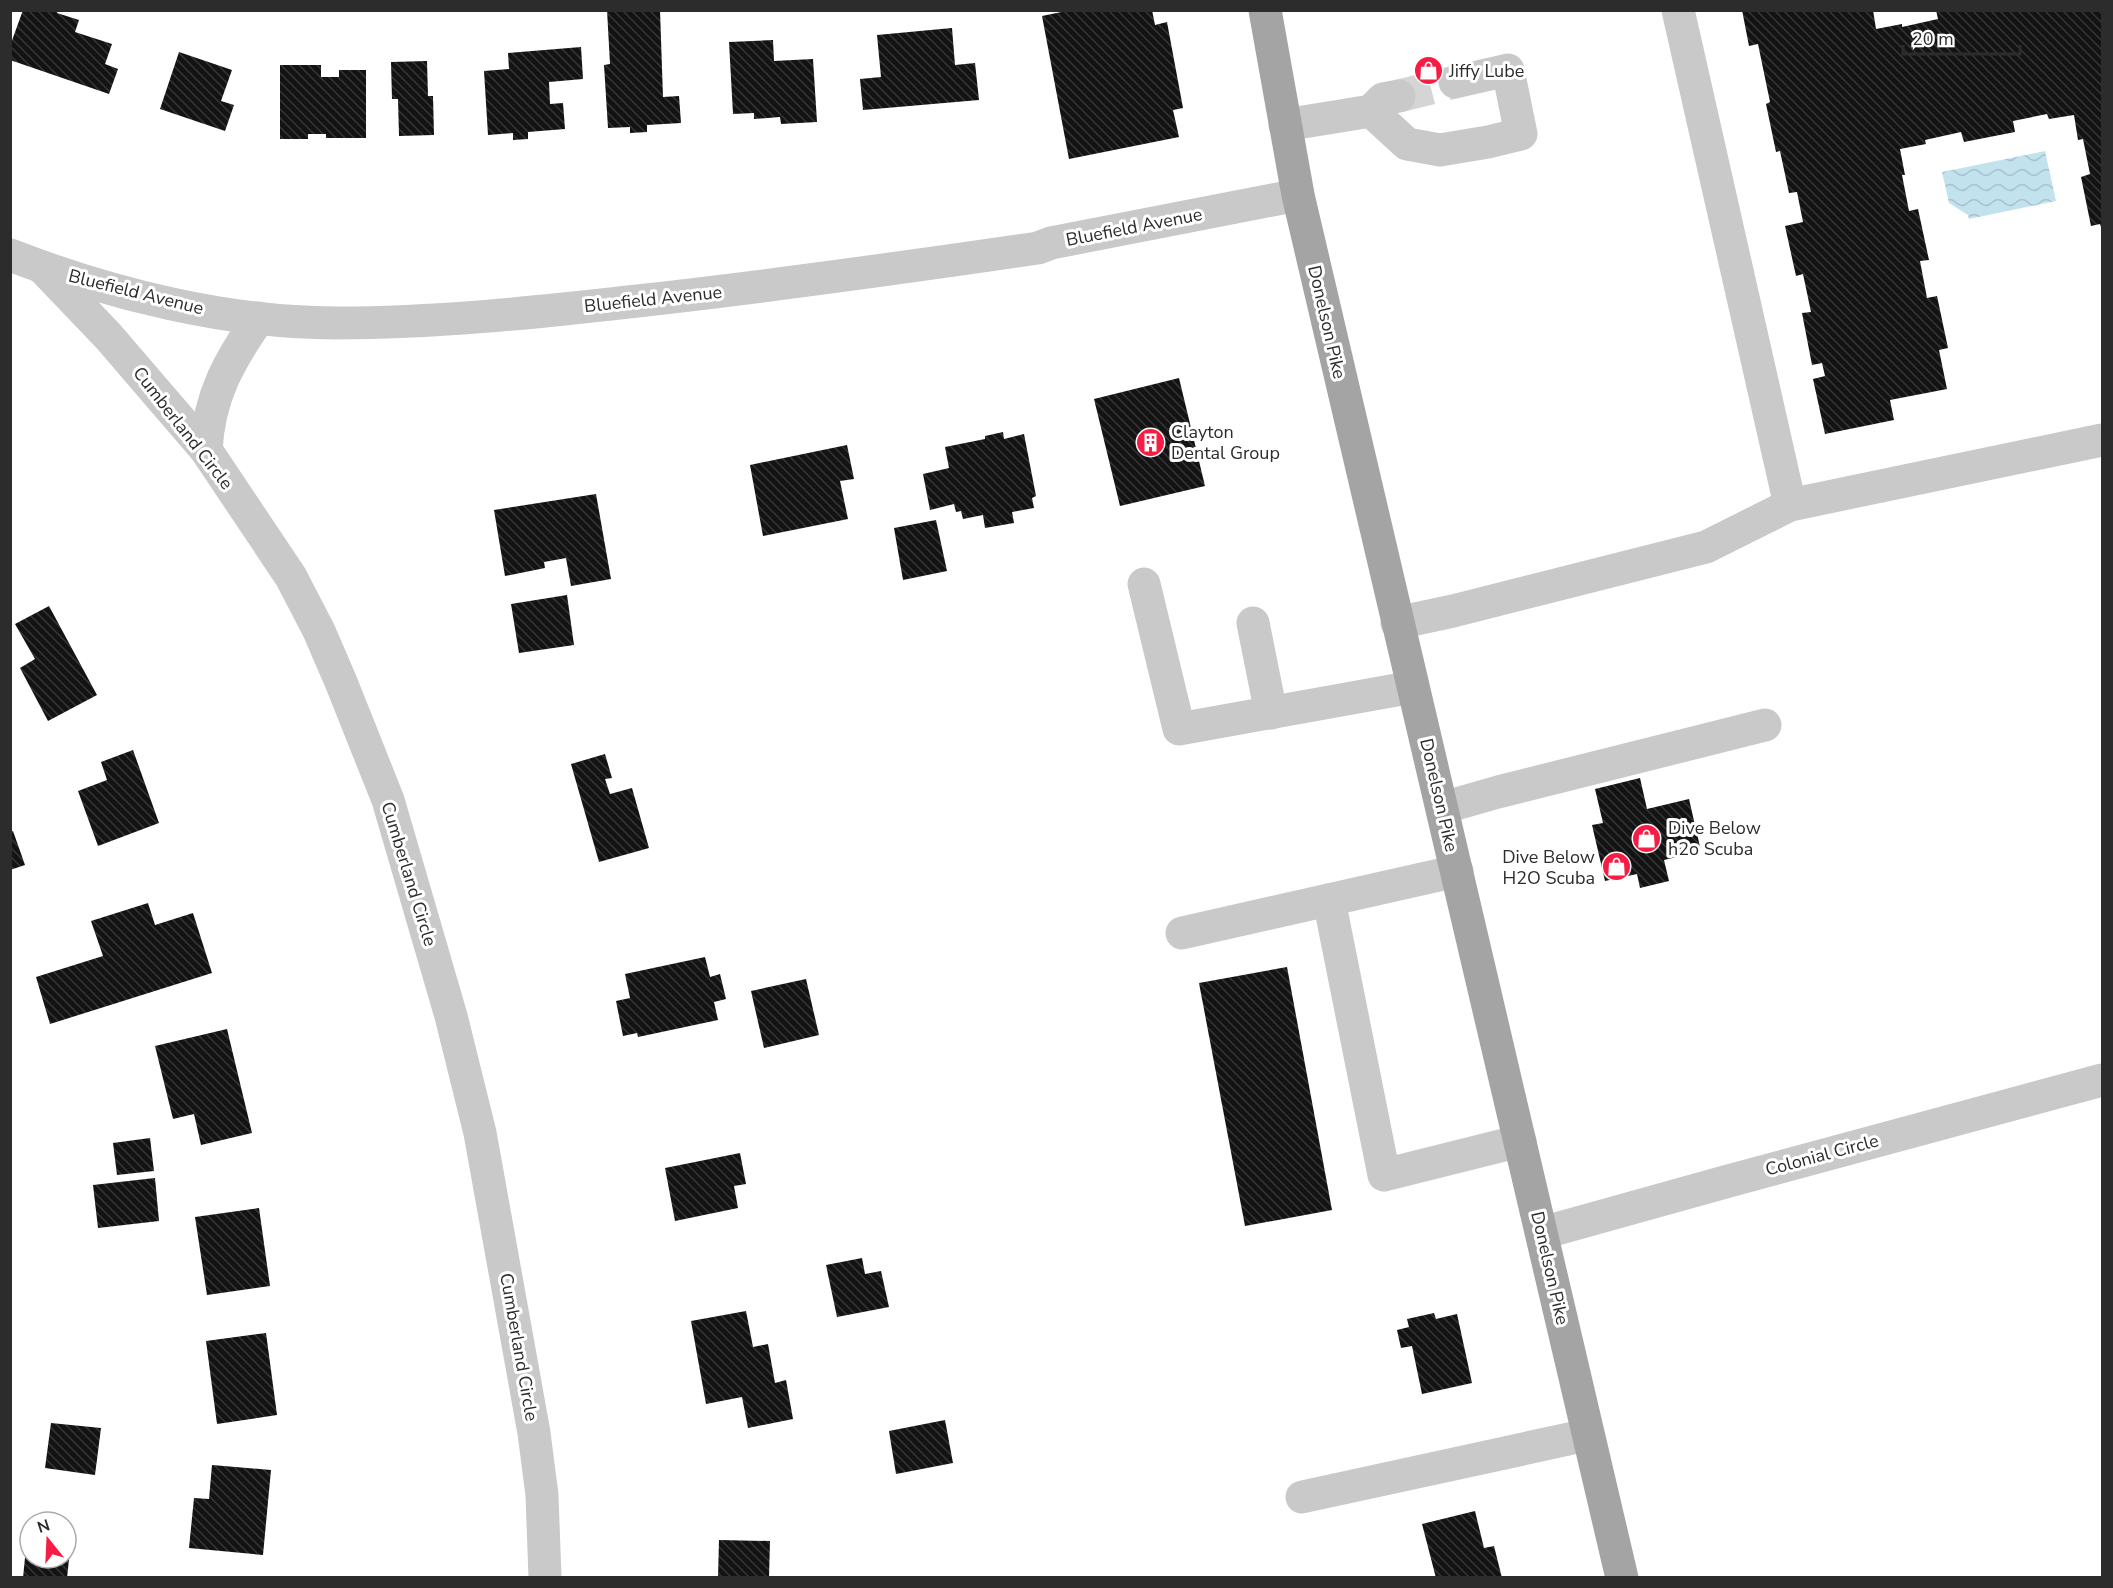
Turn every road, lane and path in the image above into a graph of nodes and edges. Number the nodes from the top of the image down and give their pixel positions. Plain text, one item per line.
1 (1265, 10) edge
2 (1678, 10) edge
3 (1455, 82) tunnel mouth
4 (1285, 125) junction
5 (1298, 195) junction
6 (10, 255) edge
7 (42, 267) junction
8 (259, 318) junction
9 (2103, 440) edge
10 (206, 450) junction
11 (1790, 505) junction
12 (1144, 584) dead end
13 (1253, 623) dead end
14 (1397, 623) junction
15 (1413, 687) junction
16 (1271, 713) junction
17 (1765, 725) dead end
18 (1442, 808) junction
19 (1457, 871) junction
20 (1329, 900) junction
21 (1182, 933) dead end
22 (2103, 1080) edge
23 (1520, 1141) junction
24 (1542, 1233) junction
25 (1587, 1435) junction
26 (1302, 1497) dead end
27 (545, 1578) edge
28 (1622, 1578) edge

1 - 4 main road, Donelson Pike
2 - 11 street
3 - 4 street
4 - 5 main road, Donelson Pike
5 - 8 street, Bluefield Avenue
5 - 14 main road, Donelson Pike
6 - 7 street, Bluefield Avenue
7 - 8 street, Bluefield Avenue
7 - 10 street, Cumberland Circle
8 - 10 street
9 - 11 street
10 - 27 street, Cumberland Circle
11 - 14 street
12 - 16 street
13 - 16 street
14 - 15 main road, Donelson Pike
15 - 16 street
15 - 18 main road, Donelson Pike
17 - 18 street
18 - 19 main road, Donelson Pike
19 - 20 street
19 - 23 main road, Donelson Pike
20 - 21 street
20 - 23 street
22 - 24 street, Colonial Circle
23 - 24 main road, Donelson Pike
24 - 25 main road, Donelson Pike
25 - 26 street
25 - 28 main road, Donelson Pike

